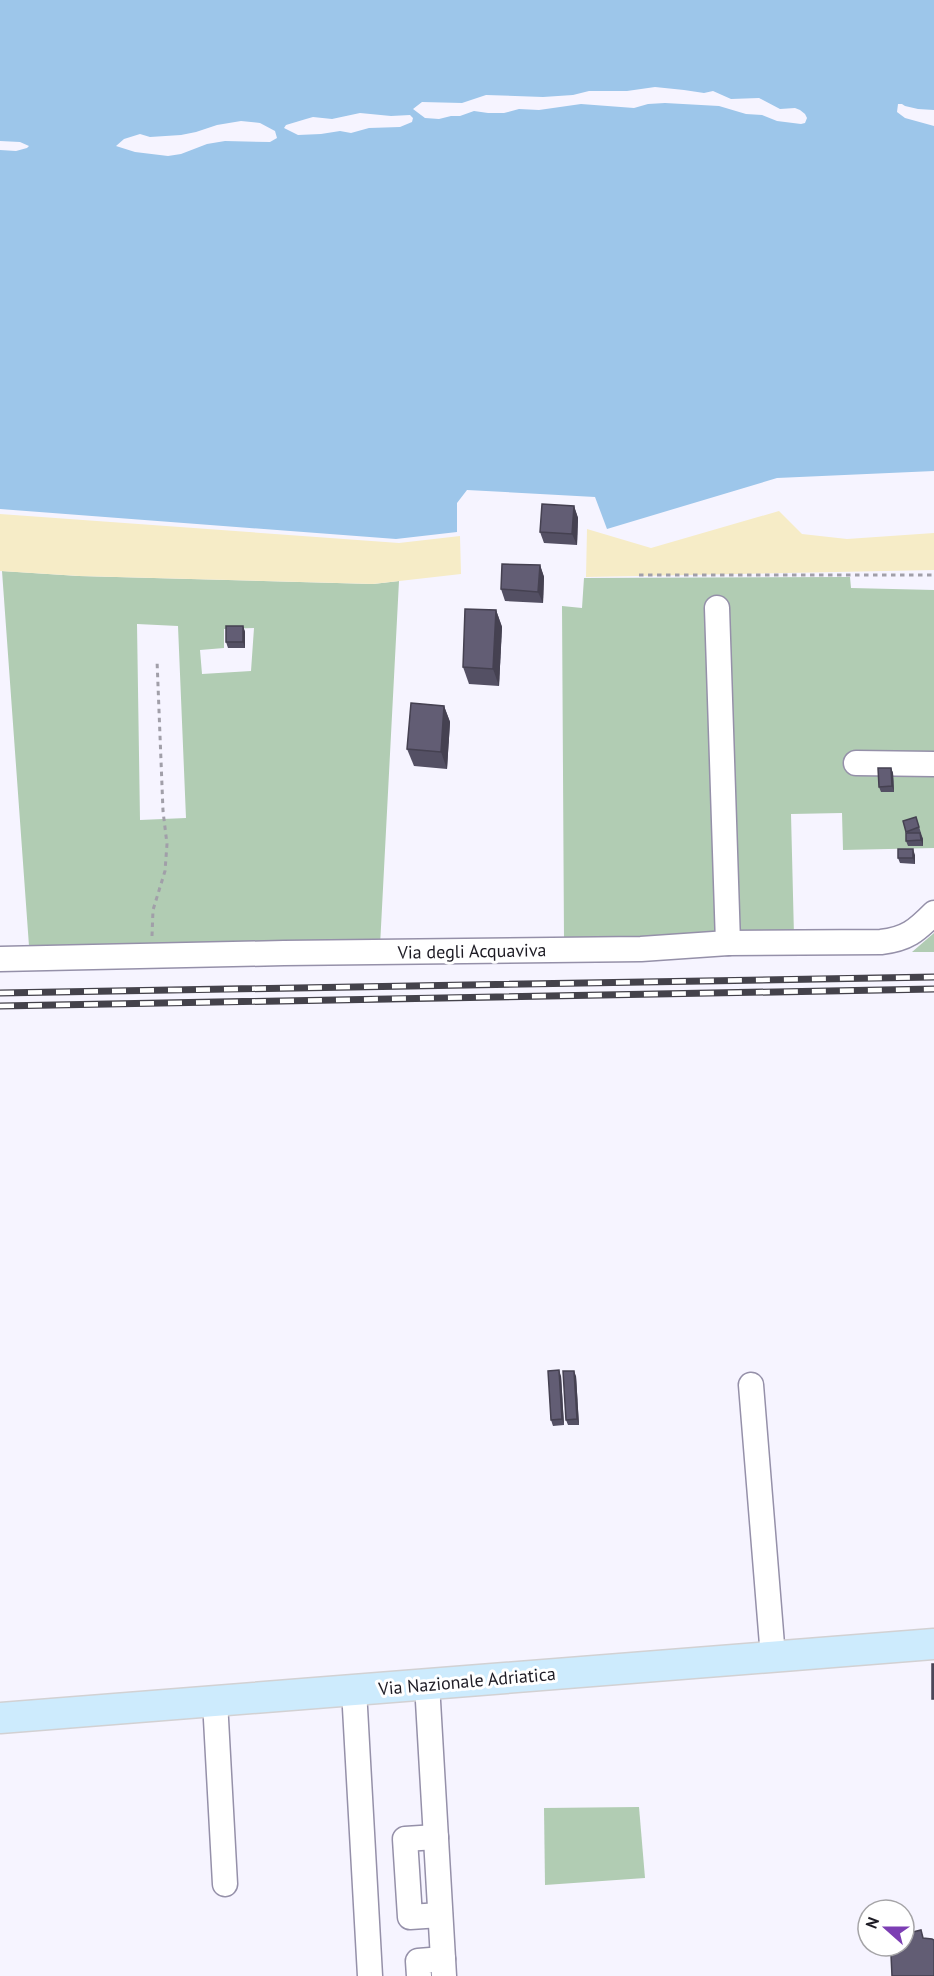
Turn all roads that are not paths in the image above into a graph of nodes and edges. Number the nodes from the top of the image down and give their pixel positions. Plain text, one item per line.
1 (717, 608) dead end
2 (856, 763) dead end
3 (934, 764) edge
4 (934, 913) edge
5 (728, 943) junction
6 (0, 959) edge
7 (751, 1385) dead end
8 (934, 1644) edge
9 (773, 1657) junction
10 (427, 1684) junction
11 (354, 1690) junction
12 (215, 1701) junction
13 (0, 1718) edge
14 (225, 1884) dead end
15 (443, 1968) edge
16 (370, 1976) edge
17 (419, 1976) edge

1 - 5 street
2 - 3 street
4 - 5 street, Via degli Acquaviva
5 - 6 street, Via degli Acquaviva
7 - 9 street
8 - 9 main road, Via Nazionale Adriatica
9 - 10 main road, Via Nazionale Adriatica
10 - 11 main road, Via Nazionale Adriatica
10 - 15 street
11 - 12 main road, Via Nazionale Adriatica
11 - 16 street
12 - 13 main road, Via Nazionale Adriatica
12 - 14 street
15 - 17 street

